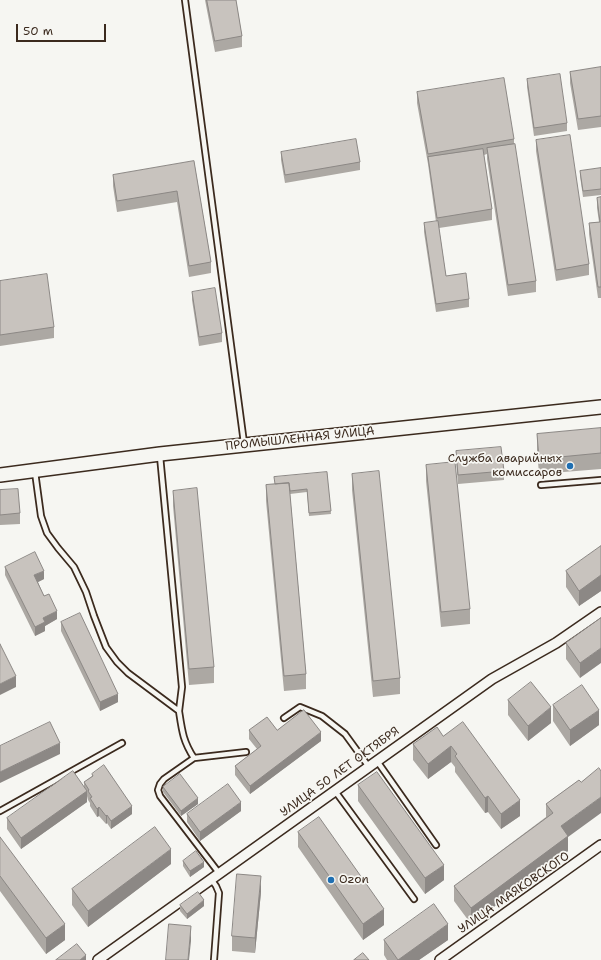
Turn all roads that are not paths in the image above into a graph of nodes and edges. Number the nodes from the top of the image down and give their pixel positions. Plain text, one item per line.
1 (186, 0) edge
2 (601, 407) edge
3 (244, 445) junction
4 (160, 454) junction
5 (35, 470) junction
6 (0, 475) edge
7 (601, 480) edge
8 (541, 485) dead end
9 (601, 612) edge
10 (179, 711) junction
11 (284, 718) dead end
12 (122, 743) dead end
13 (246, 752) dead end
14 (194, 758) junction
15 (377, 761) junction
16 (369, 767) junction
17 (335, 791) junction
18 (0, 811) edge
19 (436, 845) dead end
20 (601, 845) edge
21 (215, 876) junction
22 (414, 899) dead end
23 (98, 960) edge
24 (214, 960) edge
25 (440, 960) edge

1 - 3 lane
2 - 3 street, ПРОМЫШЛЕННАЯ УЛИЦА
3 - 4 street, ПРОМЫШЛЕННАЯ УЛИЦА
4 - 5 street, ПРОМЫШЛЕННАЯ УЛИЦА
4 - 10 lane
5 - 6 street, ПРОМЫШЛЕННАЯ УЛИЦА
5 - 10 lane
7 - 8 lane
9 - 15 street, УЛИЦА 50 ЛЕТ ОКТЯБРЯ
10 - 14 lane
11 - 16 lane
12 - 18 lane
13 - 14 lane
14 - 21 lane
15 - 16 street, УЛИЦА 50 ЛЕТ ОКТЯБРЯ
15 - 19 lane
16 - 17 street, УЛИЦА 50 ЛЕТ ОКТЯБРЯ
17 - 21 street, УЛИЦА 50 ЛЕТ ОКТЯБРЯ
17 - 22 lane
20 - 25 street, УЛИЦА МАЯКОВСКОГО
21 - 23 street, УЛИЦА 50 ЛЕТ ОКТЯБРЯ
21 - 24 lane

